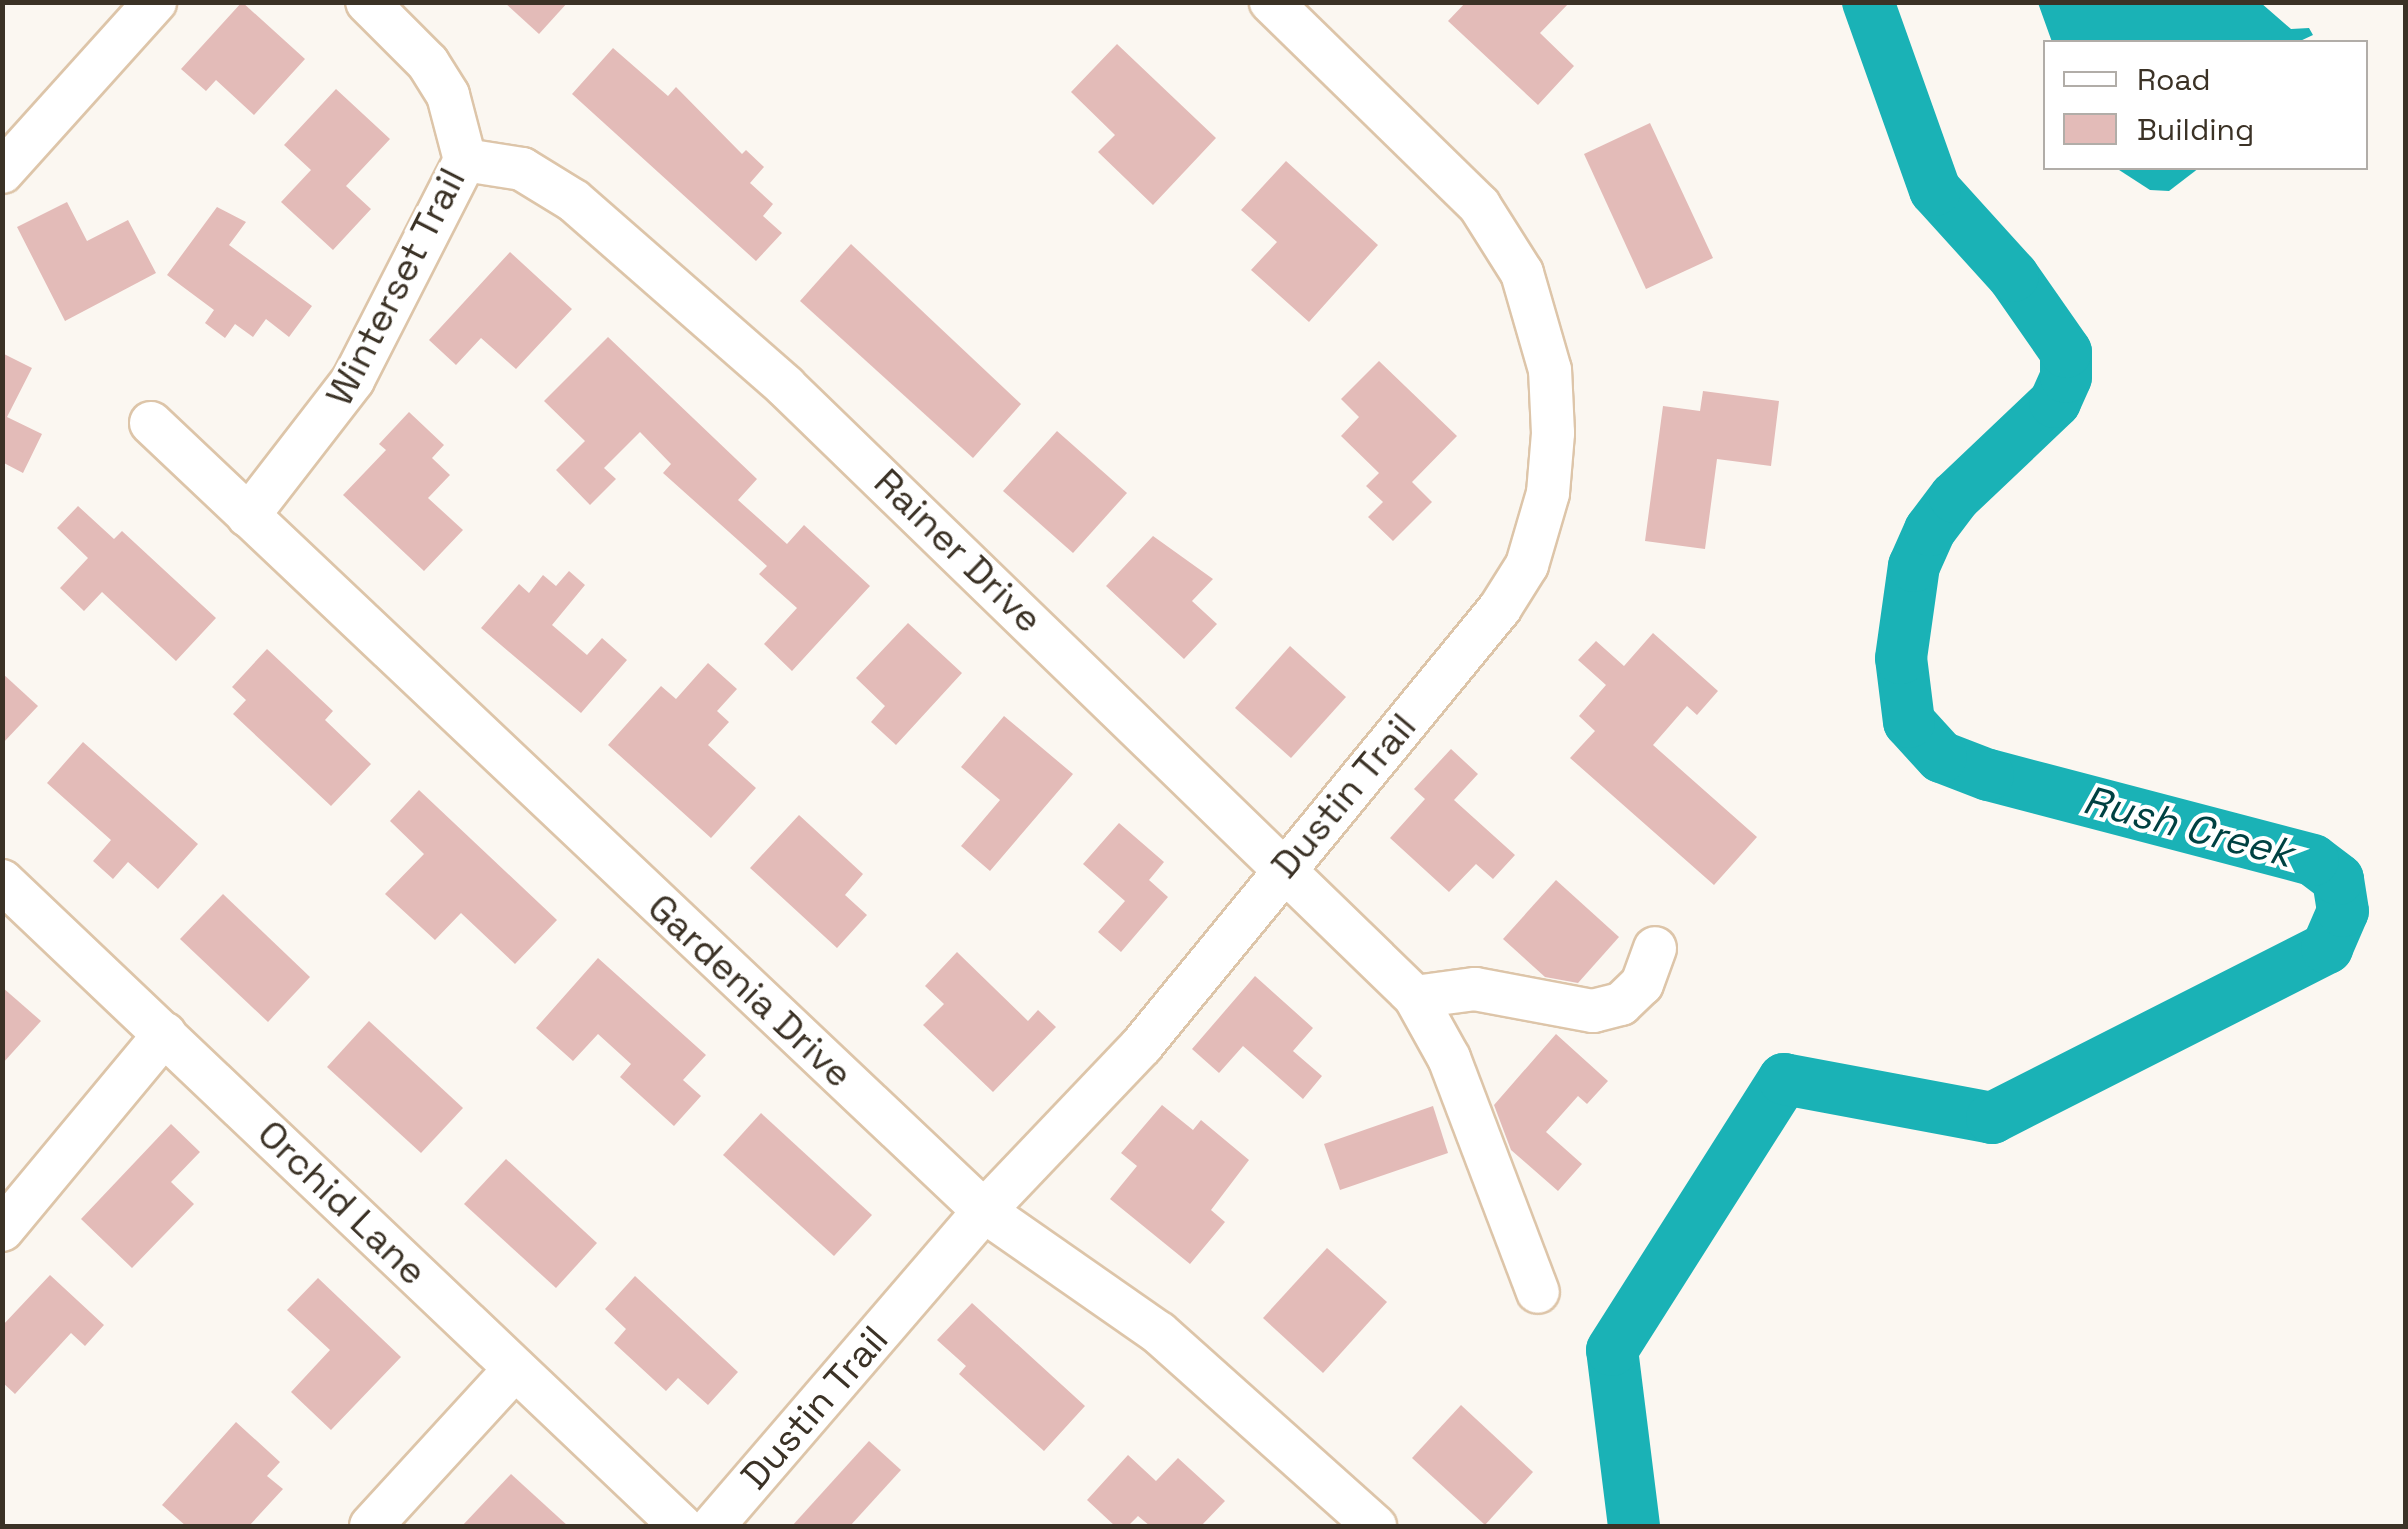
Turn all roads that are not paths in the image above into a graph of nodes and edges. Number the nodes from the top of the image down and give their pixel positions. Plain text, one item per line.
1 (155, 2) edge
2 (367, 2) edge
3 (1271, 2) edge
4 (466, 160) junction
5 (2, 172) edge
6 (151, 423) dead end
7 (248, 516) junction
8 (1286, 865) junction
9 (2, 880) edge
10 (1656, 948) dead end
11 (1414, 997) junction
12 (165, 1034) junction
13 (984, 1211) junction
14 (2, 1230) edge
15 (1538, 1292) dead end
16 (515, 1369) junction
17 (371, 1526) edge
18 (681, 1526) edge
19 (713, 1526) edge
20 (1375, 1526) edge

1 - 5 street
2 - 4 street, Winterset Trail
3 - 8 street, Dustin Trail
4 - 7 street, Winterset Trail
4 - 8 street, Rainer Drive
6 - 7 street, Gardenia Drive
7 - 13 street, Gardenia Drive
8 - 11 street, Rainer Drive
8 - 13 street, Dustin Trail
9 - 12 street, Orchid Lane
10 - 11 street
11 - 15 street, Rainer Drive
12 - 14 street
12 - 16 street, Orchid Lane
13 - 19 street, Dustin Trail
13 - 20 street, Gardenia Drive
16 - 17 street
16 - 18 street, Orchid Lane

